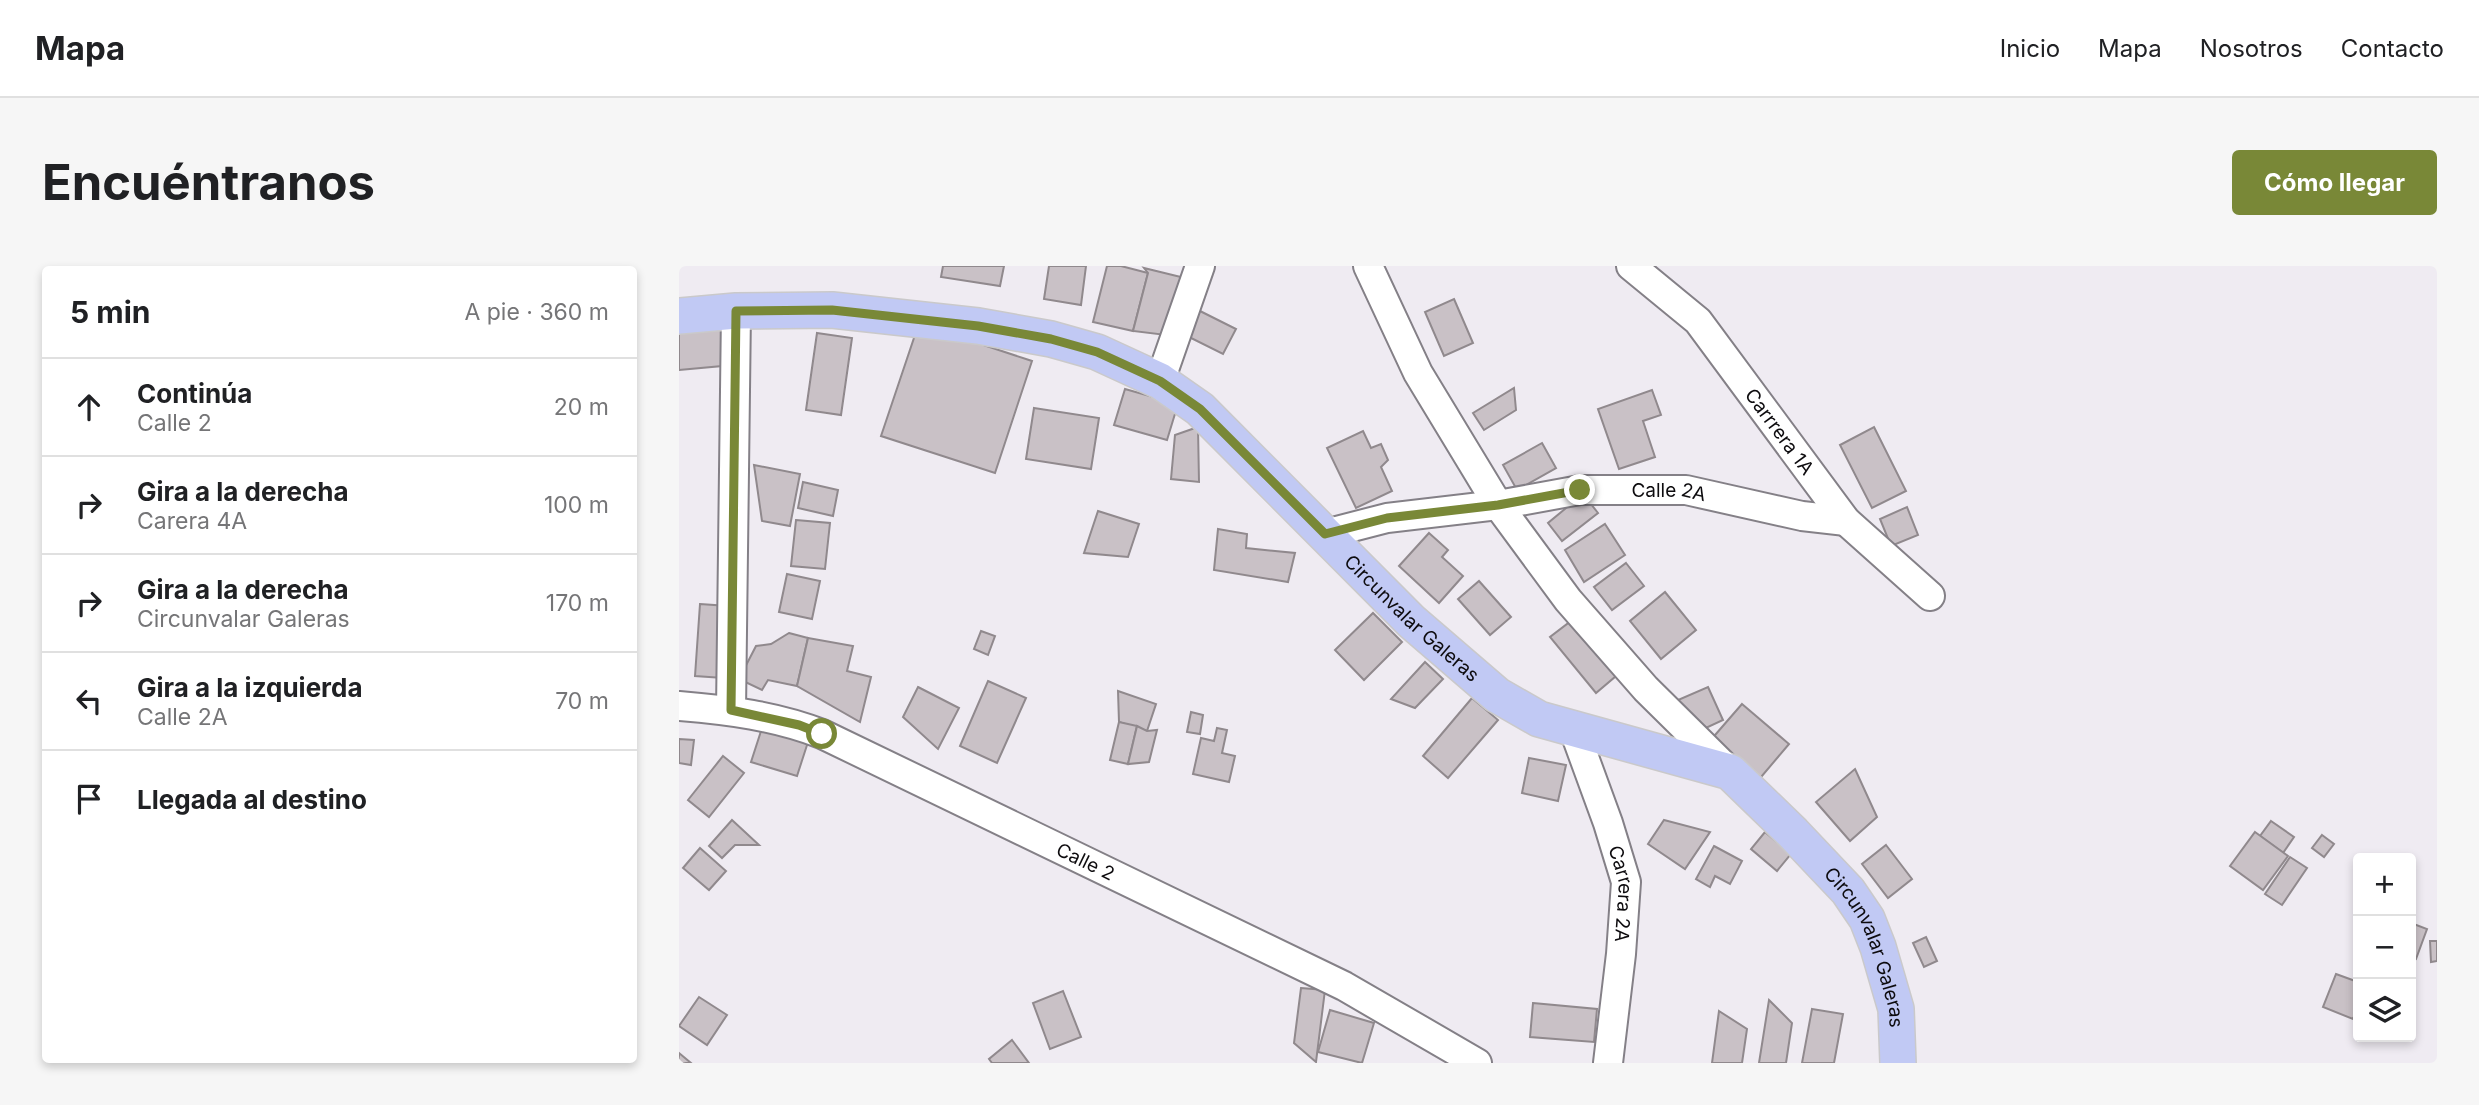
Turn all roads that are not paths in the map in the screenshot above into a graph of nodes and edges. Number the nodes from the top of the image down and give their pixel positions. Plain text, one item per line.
1 (1200, 266) edge
2 (1369, 266) edge
3 (1632, 266) edge
4 (736, 311) junction
5 (679, 316) edge
6 (1160, 381) junction
7 (1498, 505) junction
8 (1846, 521) junction
9 (1325, 534) junction
10 (1930, 597) dead end
11 (679, 706) edge
12 (731, 710) junction
13 (1574, 730) junction
14 (1730, 772) junction
15 (1477, 1063) edge
16 (1608, 1063) edge
17 (1898, 1063) edge

1 - 6 street
2 - 7 street
3 - 8 street, Carrrera 1A
4 - 5 main road, Circunvalar Galeras
4 - 6 main road, Circunvalar Galeras
4 - 12 street
6 - 9 main road, Circunvalar Galeras
7 - 8 street, Calle 2A
7 - 9 street, Calle 2A
7 - 14 street
8 - 10 street, Carrrera 1A
9 - 13 main road, Circunvalar Galeras
11 - 12 street, Calle 2
12 - 15 street, Calle 2
13 - 14 main road, Circunvalar Galeras
13 - 16 street, Carrera 2A
14 - 17 main road, Circunvalar Galeras

